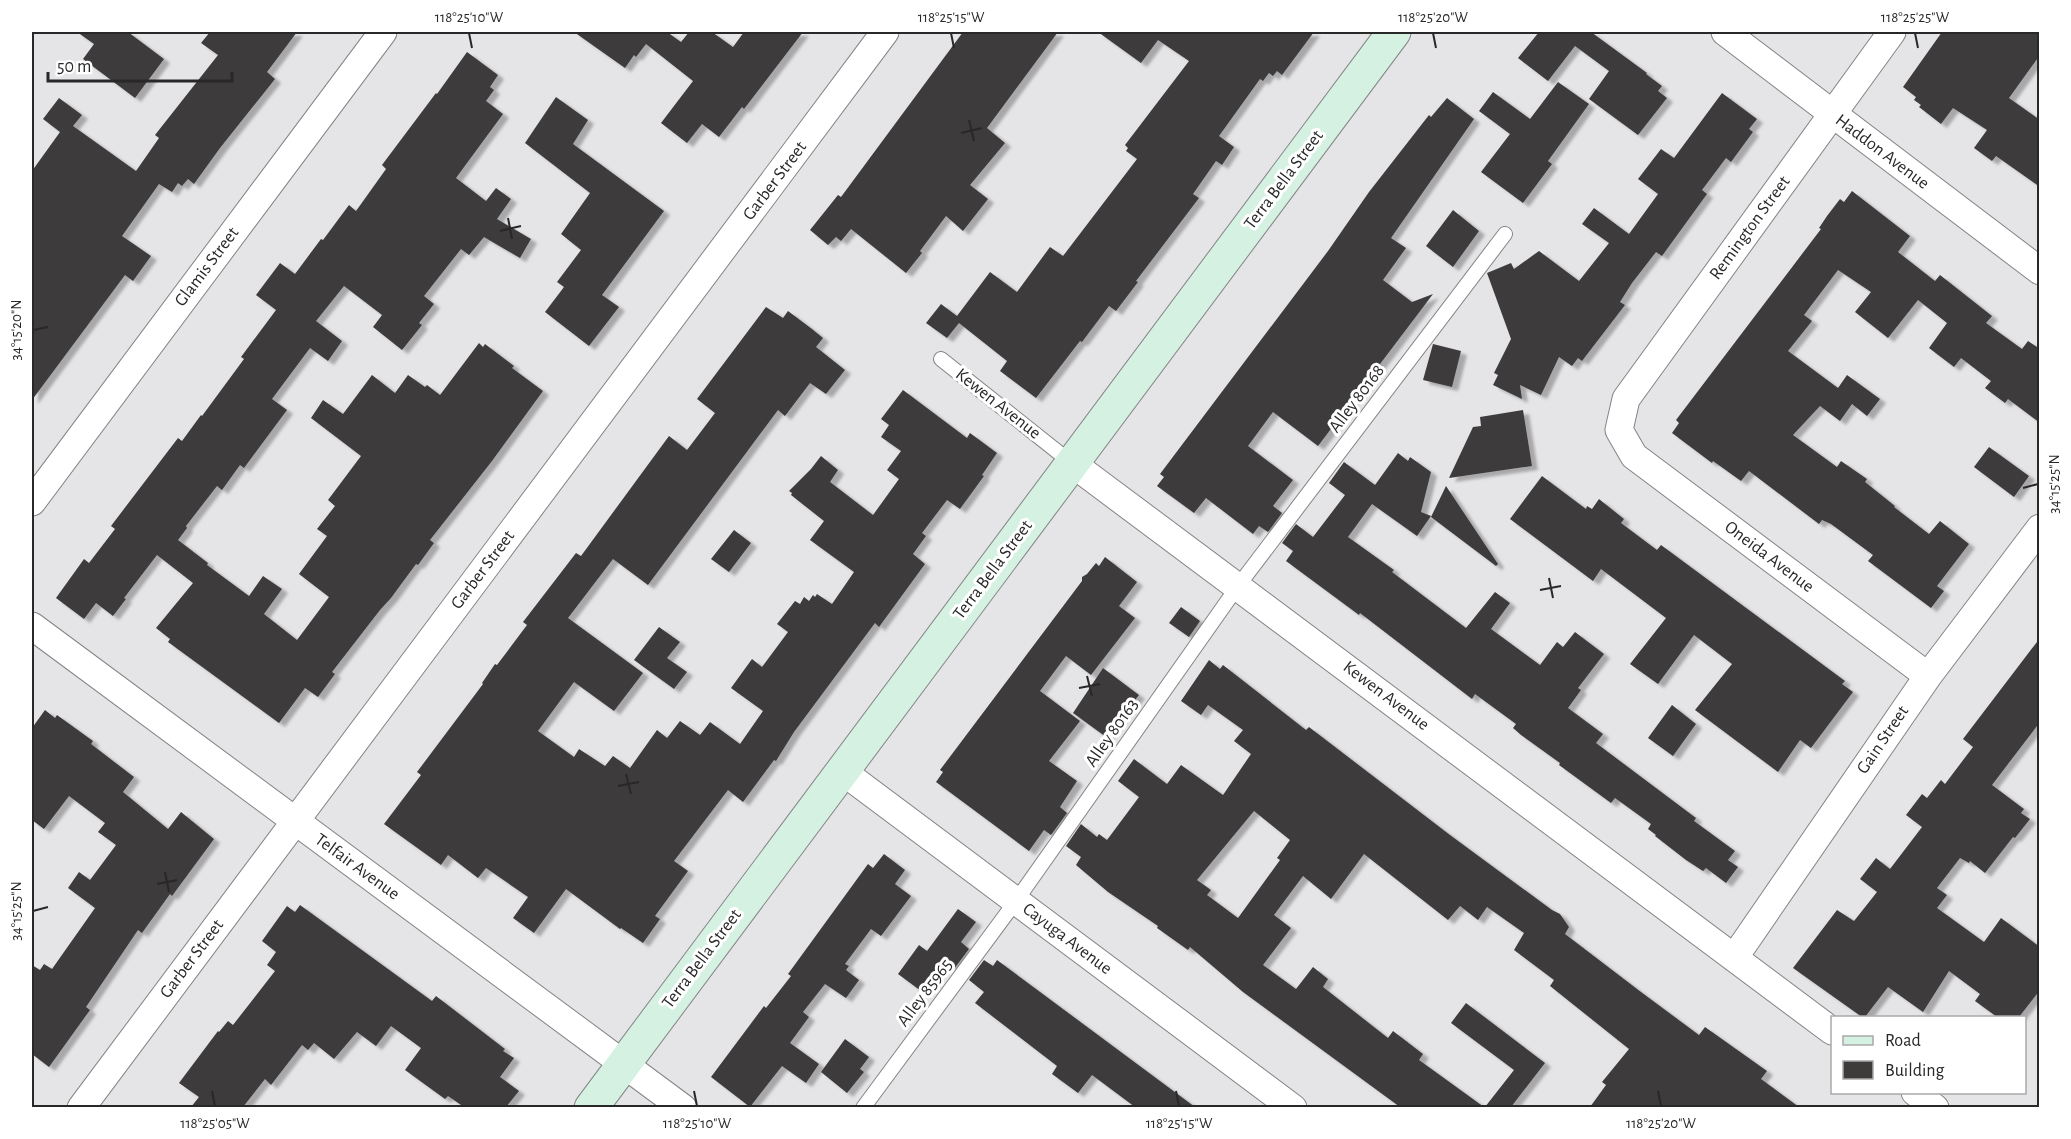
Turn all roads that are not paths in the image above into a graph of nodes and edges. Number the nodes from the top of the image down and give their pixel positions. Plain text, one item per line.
1 (383, 32) edge
2 (885, 32) edge
3 (1394, 32) edge
4 (1725, 32) edge
5 (1892, 32) edge
6 (1832, 114) junction
7 (1505, 234) dead end
8 (2040, 271) edge
9 (941, 359) dead end
10 (1619, 430) joint
11 (1073, 464) junction
12 (32, 502) edge
13 (2040, 528) edge
14 (1238, 586) junction
15 (32, 626) edge
16 (1928, 676) junction
17 (842, 771) junction
18 (294, 821) junction
19 (1016, 901) junction
20 (1734, 958) junction
21 (1831, 1030) edge
22 (624, 1064) junction
23 (1918, 1094) edge
24 (81, 1107) edge
25 (591, 1107) edge
26 (682, 1107) edge
27 (863, 1107) edge
28 (1293, 1107) edge
29 (1935, 1107) edge

1 - 12 street, Glamis Street
2 - 18 street, Garber Street
3 - 11 main road, Terra Bella Street
4 - 6 street, Haddon Avenue
5 - 6 street, Remington Street
6 - 8 street, Haddon Avenue
6 - 10 street, Remington Street
7 - 14 lane, Alley 80168
9 - 11 lane, Kewen Avenue
10 - 16 street, Oneida Avenue
11 - 14 street, Kewen Avenue
11 - 17 main road, Terra Bella Street
13 - 16 street, Gain Street
14 - 19 lane, Alley 80163
14 - 20 street, Kewen Avenue
15 - 18 street, Telfair Avenue
16 - 20 street, Gain Street
17 - 19 street, Cayuga Avenue
17 - 22 main road, Terra Bella Street
18 - 22 street, Telfair Avenue
18 - 24 street, Garber Street
19 - 27 lane, Alley 85965
19 - 28 street, Cayuga Avenue
20 - 21 street, Kewen Avenue
22 - 25 main road, Terra Bella Street
22 - 26 street, Telfair Avenue
23 - 29 street

